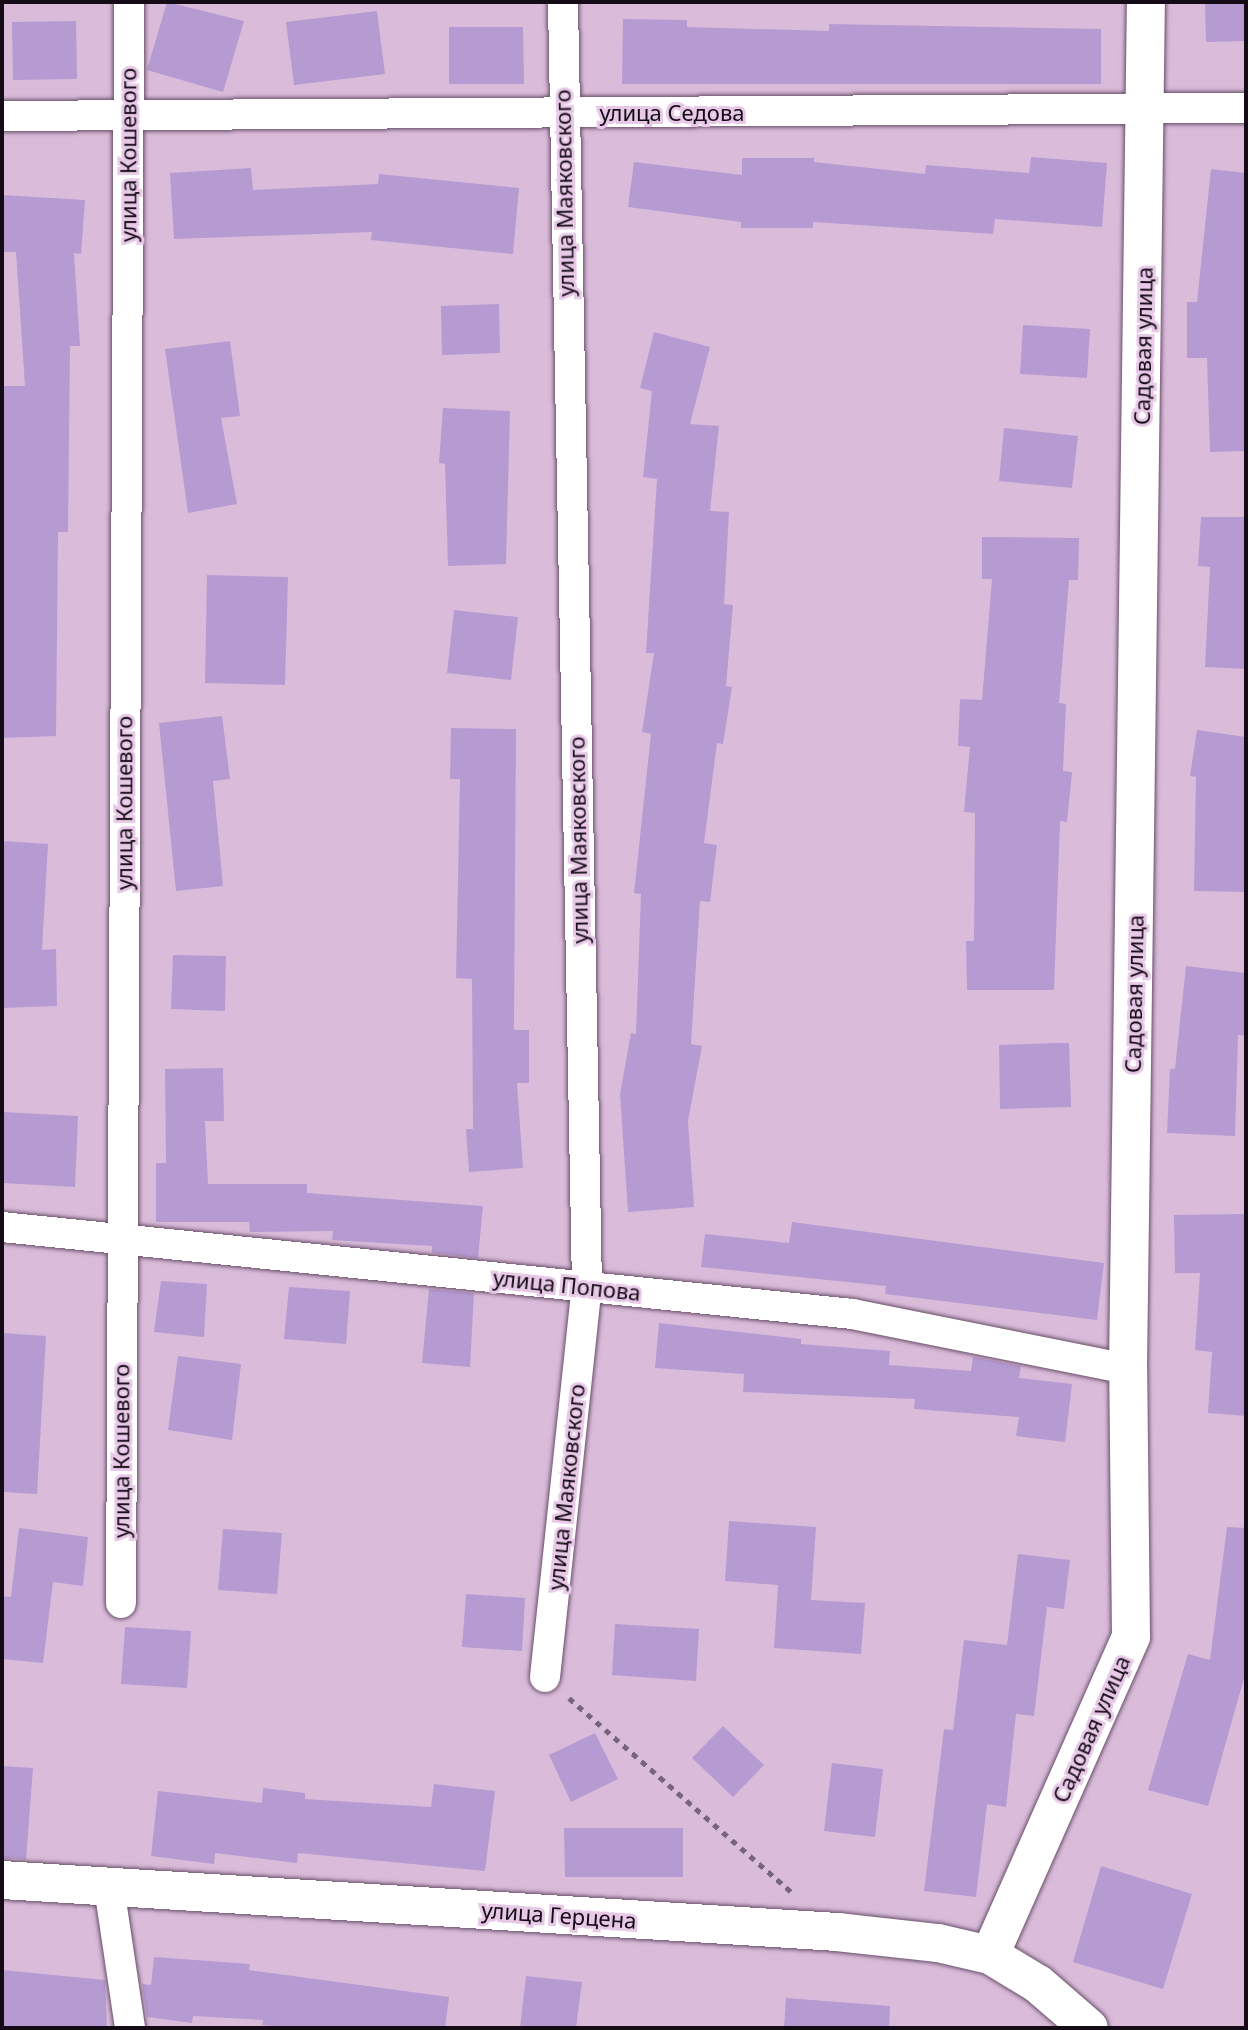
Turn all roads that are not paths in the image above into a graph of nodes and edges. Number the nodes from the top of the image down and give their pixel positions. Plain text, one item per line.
1 (129, 2) edge
2 (563, 2) edge
3 (1146, 2) edge
4 (1246, 108) edge
5 (1146, 111) junction
6 (562, 113) junction
7 (128, 115) junction
8 (2, 116) edge
9 (2, 1227) edge
10 (121, 1240) junction
11 (587, 1287) junction
12 (1128, 1369) junction
13 (121, 1603) dead end
14 (545, 1677) road end
15 (2, 1880) edge
16 (109, 1887) junction
17 (990, 1955) junction
18 (130, 2028) edge
19 (1089, 2028) edge

1 - 7 street, улица Кошевого
2 - 6 street, улица Маяковского
3 - 5 street, Садовая улица
4 - 5 street, улица Седова
5 - 6 street, улица Седова
5 - 12 street, Садовая улица
6 - 7 street, улица Седова
6 - 11 street, улица Маяковского
7 - 8 street, улица Седова
7 - 10 street, улица Кошевого
9 - 10 street, улица Попова
10 - 11 street, улица Попова
10 - 13 street, улица Кошевого
11 - 12 street, улица Попова
11 - 14 street, улица Маяковского
12 - 17 street, Садовая улица
15 - 16 street, улица Герцена
16 - 17 street, улица Герцена
16 - 18 street
17 - 19 street, улица Герцена

